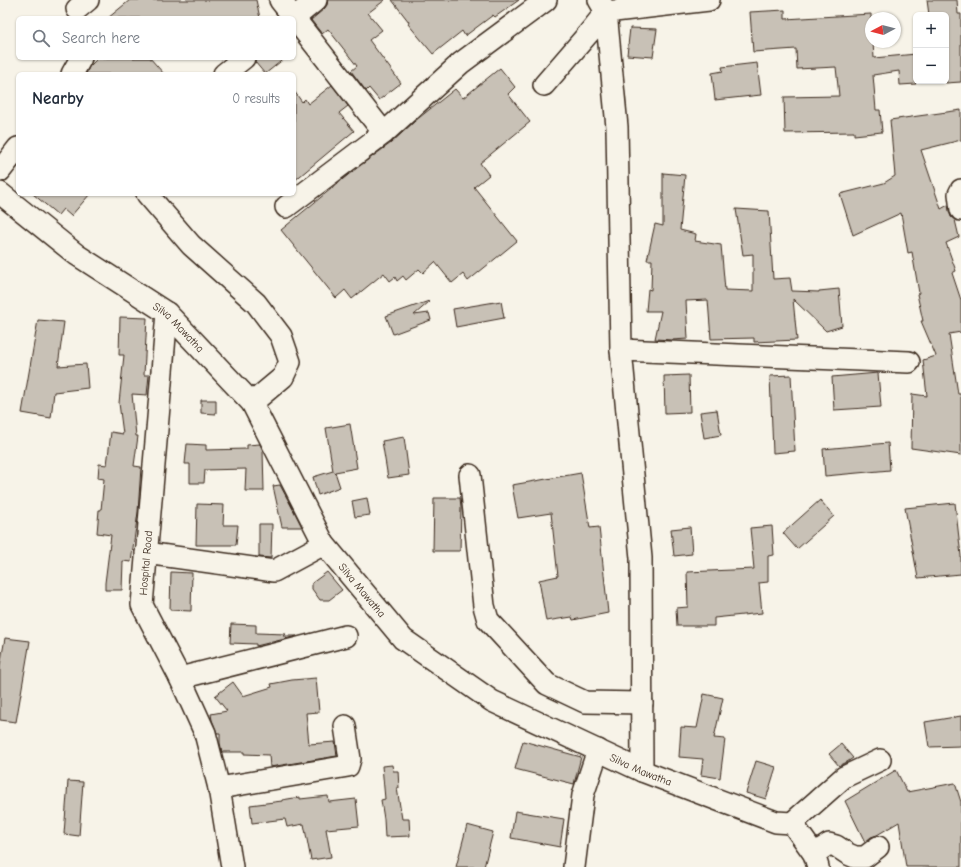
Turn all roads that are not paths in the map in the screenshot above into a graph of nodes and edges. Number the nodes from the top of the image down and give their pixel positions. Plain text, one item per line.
1 (280, 0) edge
2 (316, 0) edge
3 (546, 0) edge
4 (709, 0) edge
5 (602, 6) edge
6 (292, 16) edge
7 (296, 16) edge
8 (296, 21) edge
9 (80, 60) edge
10 (242, 60) edge
11 (73, 72) edge
12 (226, 72) edge
13 (544, 85) dead end
14 (384, 133) junction
15 (16, 151) edge
16 (0, 171) edge
17 (961, 190) edge
18 (0, 193) edge
19 (149, 196) edge
20 (286, 208) dead end
21 (961, 210) edge
22 (167, 313) junction
23 (621, 350) junction
24 (909, 362) dead end
25 (252, 403) junction
26 (470, 475) dead end
27 (324, 544) junction
28 (146, 553) junction
29 (346, 636) dead end
30 (180, 678) junction
31 (642, 703) junction
32 (345, 726) dead end
33 (598, 750) junction
34 (880, 760) dead end
35 (642, 771) junction
36 (219, 788) junction
37 (792, 823) junction
38 (878, 847) dead end
39 (816, 861) edge
40 (232, 867) edge
41 (574, 867) edge

1 - 6 street
2 - 7 street
3 - 14 street
4 - 5 street
5 - 13 street
5 - 23 street
8 - 14 street
9 - 11 street
10 - 12 street
14 - 20 street
15 - 16 street
17 - 21 street
18 - 22 street, Silva Mawatha
19 - 25 street
22 - 25 street, Silva Mawatha
22 - 28 street, Hospital Road
23 - 24 street
23 - 31 street
25 - 27 street, Silva Mawatha
26 - 31 street
27 - 28 street
27 - 33 street, Silva Mawatha
28 - 30 street, Hospital Road
29 - 30 street
30 - 36 street, Hospital Road
31 - 35 street
32 - 36 street
33 - 35 street, Silva Mawatha
33 - 41 street
34 - 37 street
35 - 37 street, Silva Mawatha
36 - 40 street, Hospital Road
37 - 39 street
38 - 39 street

